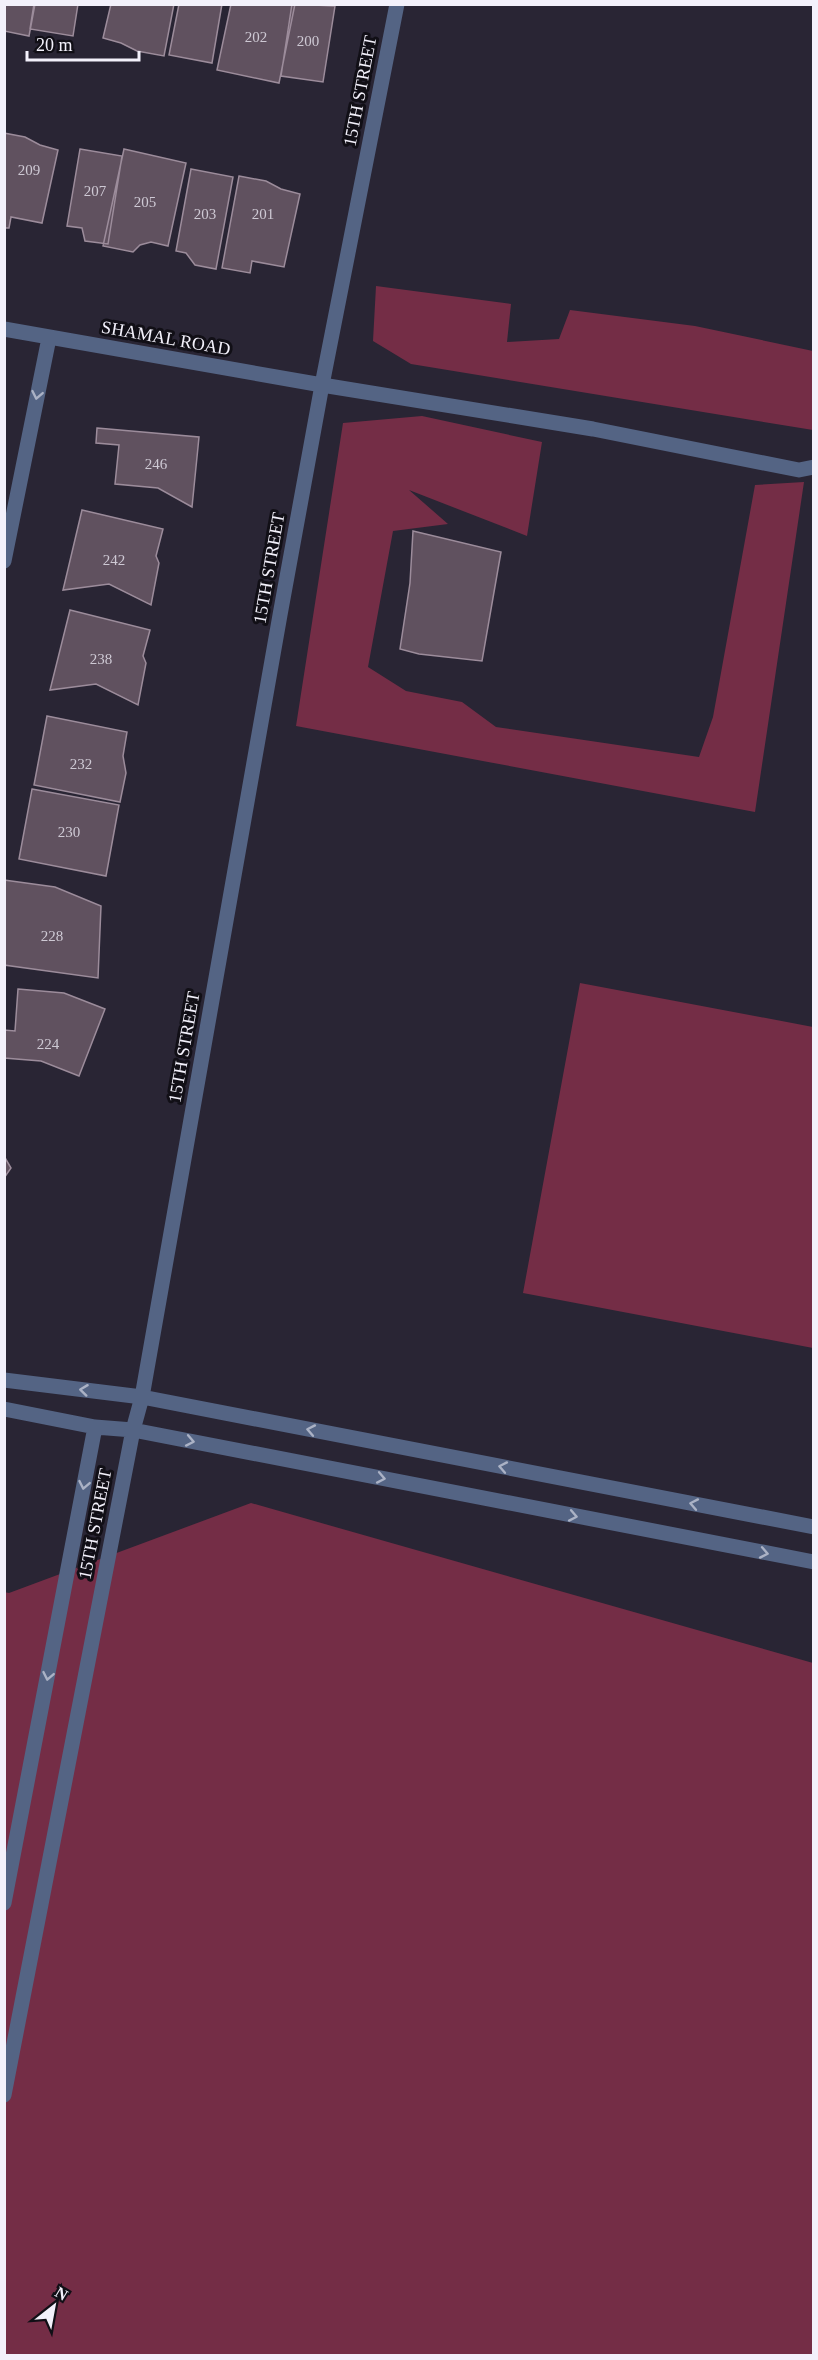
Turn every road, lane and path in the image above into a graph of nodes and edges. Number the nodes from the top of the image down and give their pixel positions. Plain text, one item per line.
1 (397, 4) edge
2 (4, 329) edge
3 (49, 338) junction
4 (322, 385) junction
5 (813, 467) edge
6 (4, 561) edge
7 (4, 1380) edge
8 (142, 1397) junction
9 (4, 1409) edge
10 (95, 1427) junction
11 (133, 1430) junction
12 (813, 1527) edge
13 (813, 1562) edge
14 (4, 1904) edge
15 (4, 2095) edge

1 - 4 street, 15TH STREET
2 - 3 street, SHAMAL ROAD
3 - 4 street, SHAMAL ROAD
3 -> 6 street
4 - 5 street, SHAMAL ROAD
4 - 8 street, 15TH STREET
8 -> 7 street
8 - 11 street, 15TH STREET
12 -> 8 street
9 - 10 street
10 - 11 street
10 -> 14 street
11 -> 13 street
11 - 15 street, 15TH STREET

